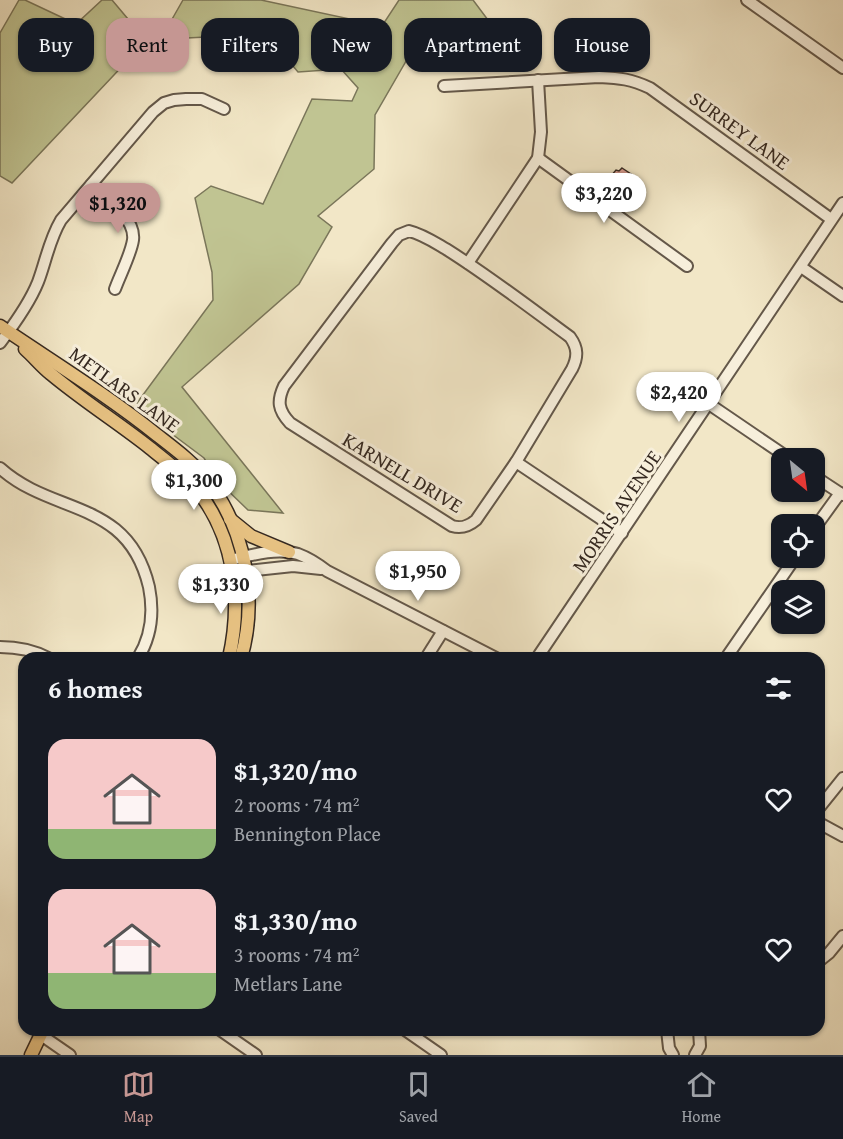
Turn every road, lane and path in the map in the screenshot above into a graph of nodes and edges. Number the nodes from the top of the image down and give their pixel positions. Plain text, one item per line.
1 (747, 0) edge
2 (843, 68) edge
3 (538, 80) junction
4 (444, 86) dead end
5 (224, 109) dead end
6 (538, 158) junction
7 (91, 185) junction
8 (843, 203) edge
9 (831, 219) junction
10 (468, 263) junction
11 (687, 266) dead end
12 (801, 267) junction
13 (115, 290) dead end
14 (843, 296) edge
15 (4, 329) edge
16 (0, 343) edge
17 (709, 404) junction
18 (774, 448) edge
19 (516, 462) junction
20 (0, 468) edge
21 (825, 483) edge
22 (841, 494) edge
23 (825, 515) edge
24 (230, 519) junction
25 (622, 533) junction
26 (289, 552) junction
27 (237, 559) junction
28 (788, 568) edge
29 (246, 570) junction
30 (327, 571) junction
31 (233, 573) junction
32 (443, 631) junction
33 (0, 647) edge
34 (33, 652) edge
35 (141, 652) edge
36 (230, 652) edge
37 (243, 652) edge
38 (430, 652) edge
39 (484, 652) edge
40 (541, 652) edge
41 (730, 652) edge
42 (843, 778) edge
43 (825, 800) edge
44 (825, 826) edge
45 (843, 836) edge
46 (843, 936) edge
47 (825, 956) edge
48 (40, 1036) edge
49 (46, 1036) edge
50 (229, 1036) edge
51 (414, 1036) edge
52 (668, 1036) edge
53 (699, 1036) edge
54 (31, 1055) edge
55 (70, 1055) edge
56 (256, 1055) edge
57 (441, 1055) edge
58 (673, 1055) edge
59 (695, 1055) edge

1 - 2 street
3 - 4 street, SURREY LANE
3 - 6 street
3 - 9 street, SURREY LANE
5 - 7 street
6 - 10 street
6 - 11 street
7 - 13 street
7 - 15 street
8 - 9 street, MORRIS AVENUE
9 - 12 street, MORRIS AVENUE
10 - 19 street, KARNELL DRIVE
10 - 19 street, KARNELL DRIVE
12 - 14 street
12 - 17 street, MORRIS AVENUE
15 - 16 street
15 - 24 main road, METLARS LANE
15 - 27 main road, METLARS LANE
17 - 18 street
17 - 25 street, MORRIS AVENUE
19 - 25 street
20 - 35 street
21 - 22 street
22 - 23 street
24 - 26 main road
24 - 27 main road, METLARS LANE
25 - 40 street, MORRIS AVENUE
26 - 27 street
26 - 30 street
27 - 29 main road, METLARS LANE
27 - 31 main road, METLARS LANE
28 - 41 street
29 - 30 street
29 - 31 street
29 - 37 main road, METLARS LANE
30 - 32 street
31 - 36 main road, METLARS LANE
32 - 38 street
32 - 39 street
33 - 34 street
42 - 43 street
44 - 45 street
46 - 47 street
48 - 54 main road
49 - 55 street
50 - 56 street
51 - 57 street
52 - 58 street
53 - 59 street

